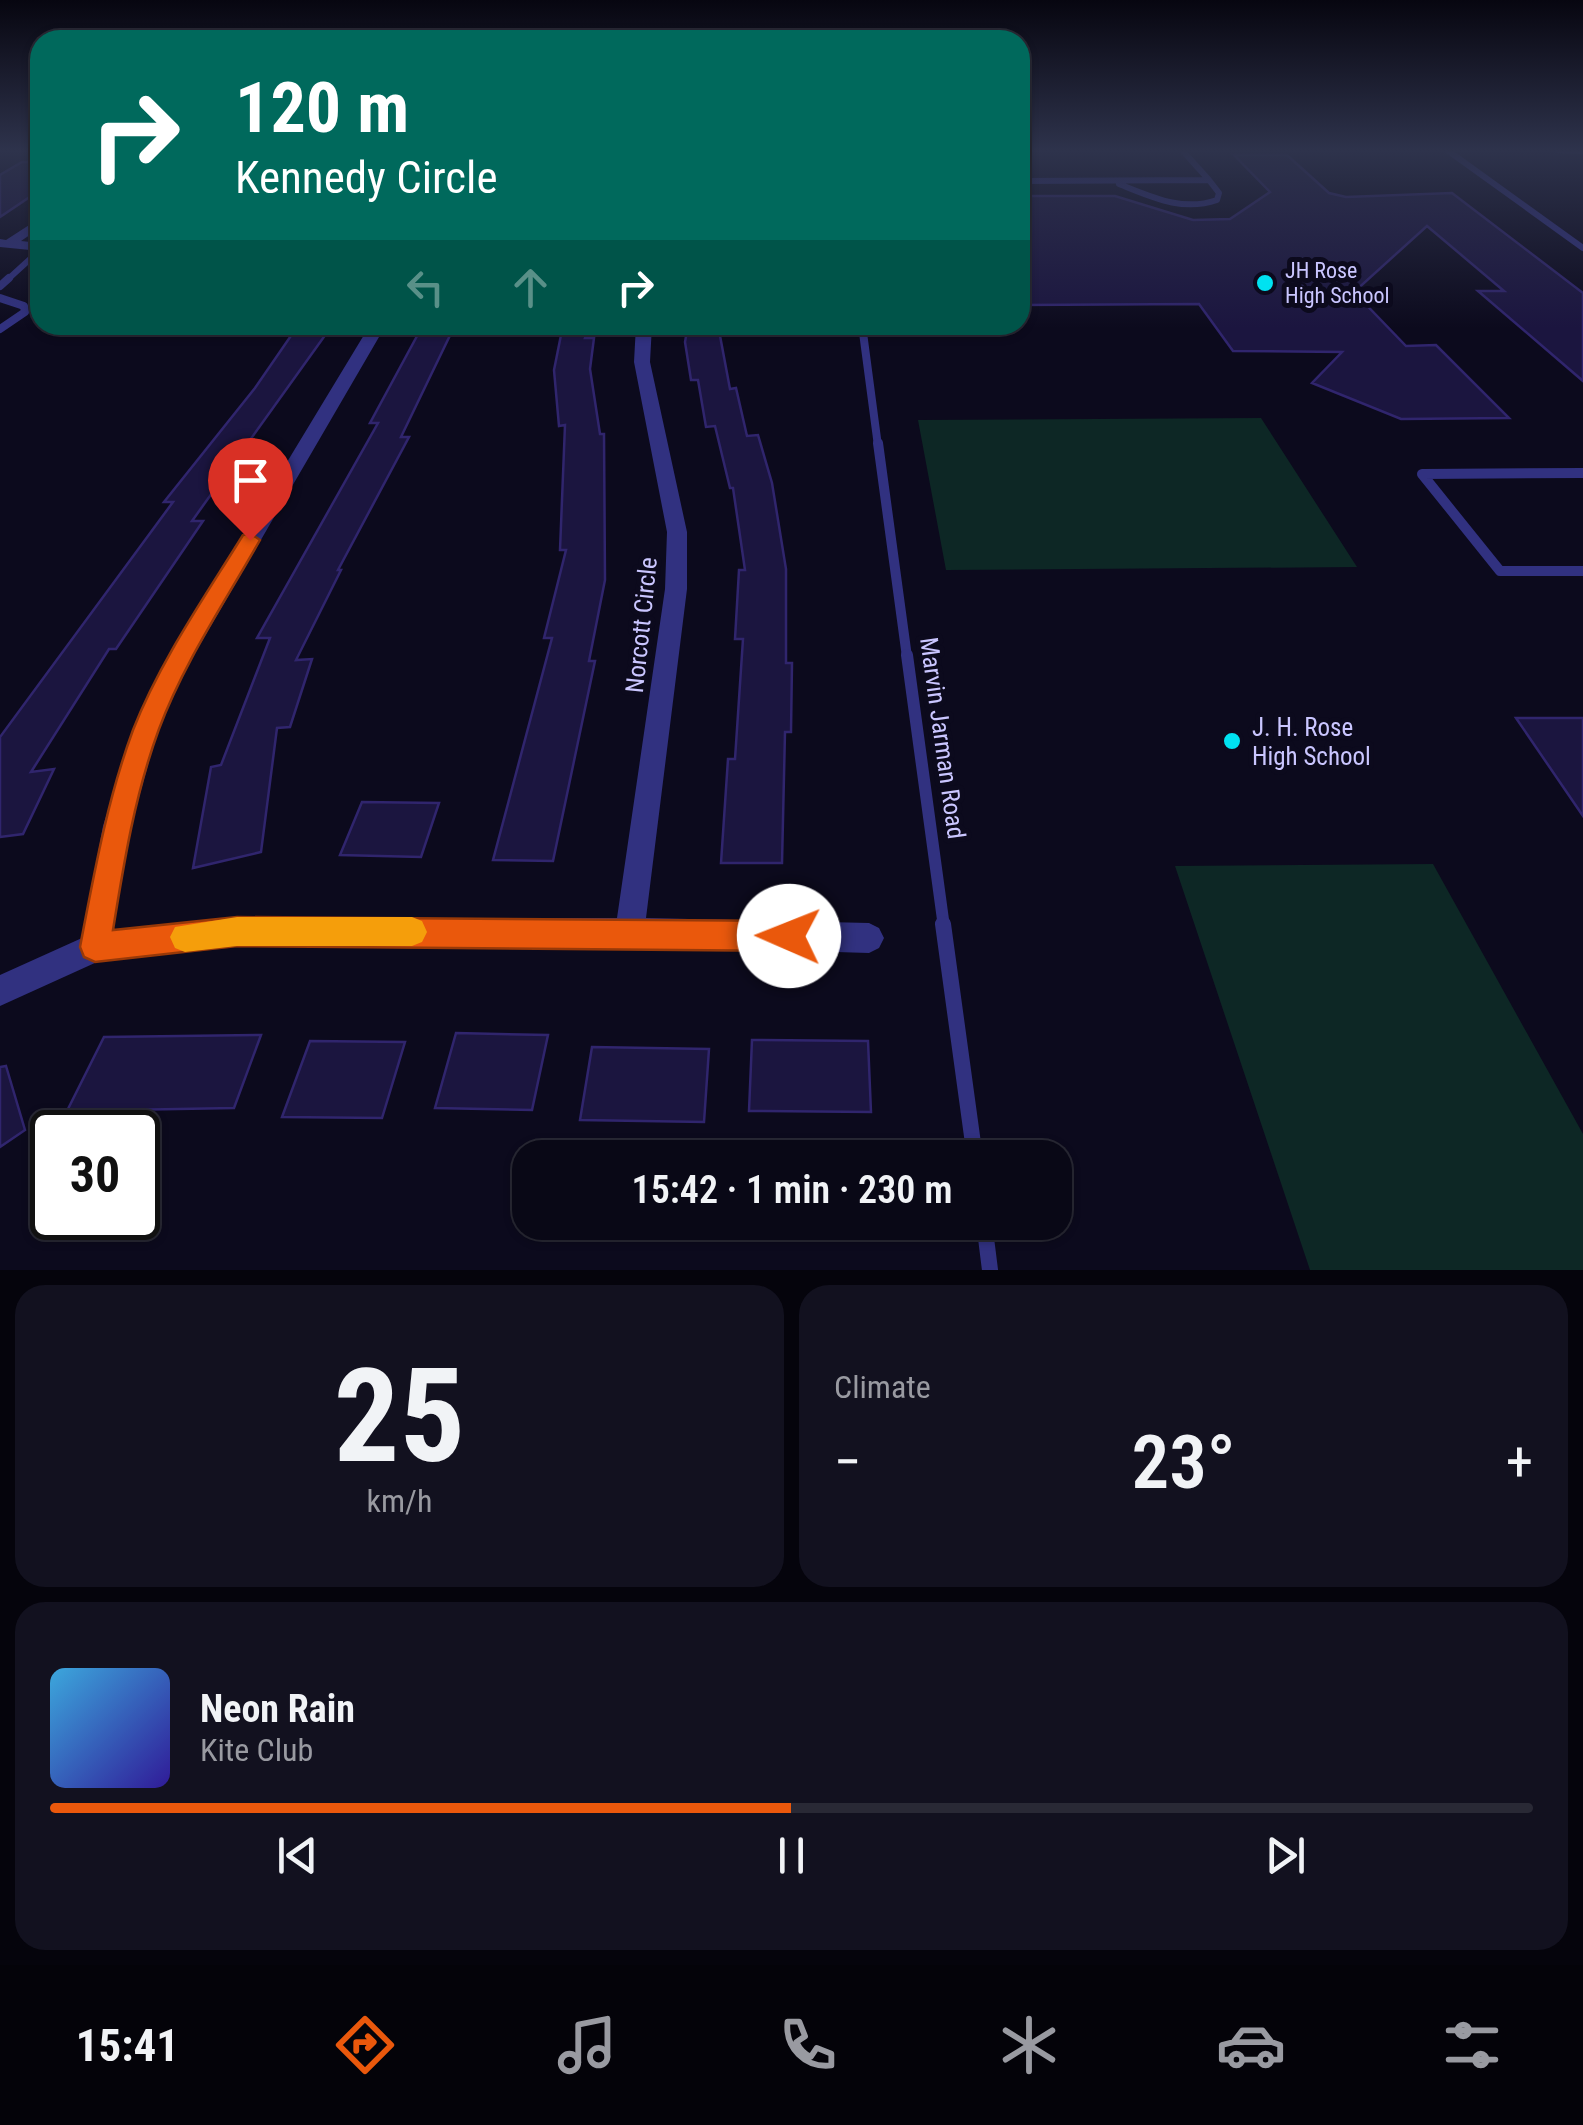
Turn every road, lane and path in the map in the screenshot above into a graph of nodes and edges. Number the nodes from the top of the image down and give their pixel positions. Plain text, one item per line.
1 (1529, 209) edge
2 (30, 228) edge
3 (5, 243) edge
4 (30, 247) edge
5 (1583, 248) edge
6 (30, 258) edge
7 (0, 286) edge
8 (0, 298) edge
9 (0, 329) edge
10 (372, 335) edge
11 (643, 335) edge
12 (863, 335) edge
13 (1583, 473) edge
14 (1583, 571) edge
15 (630, 932) junction
16 (868, 938) dead end
17 (95, 947) junction
18 (0, 992) edge
19 (973, 1140) edge
20 (986, 1240) edge
21 (990, 1270) edge

1 - 5 lane
2 - 3 street
3 - 4 street
6 - 7 lane
8 - 9 lane
10 - 17 street
11 - 15 street, Norcott Circle
12 - 19 lane, Marvin Jarman Road
13 - 14 lane
15 - 16 street
15 - 17 street
17 - 18 street
20 - 21 lane

